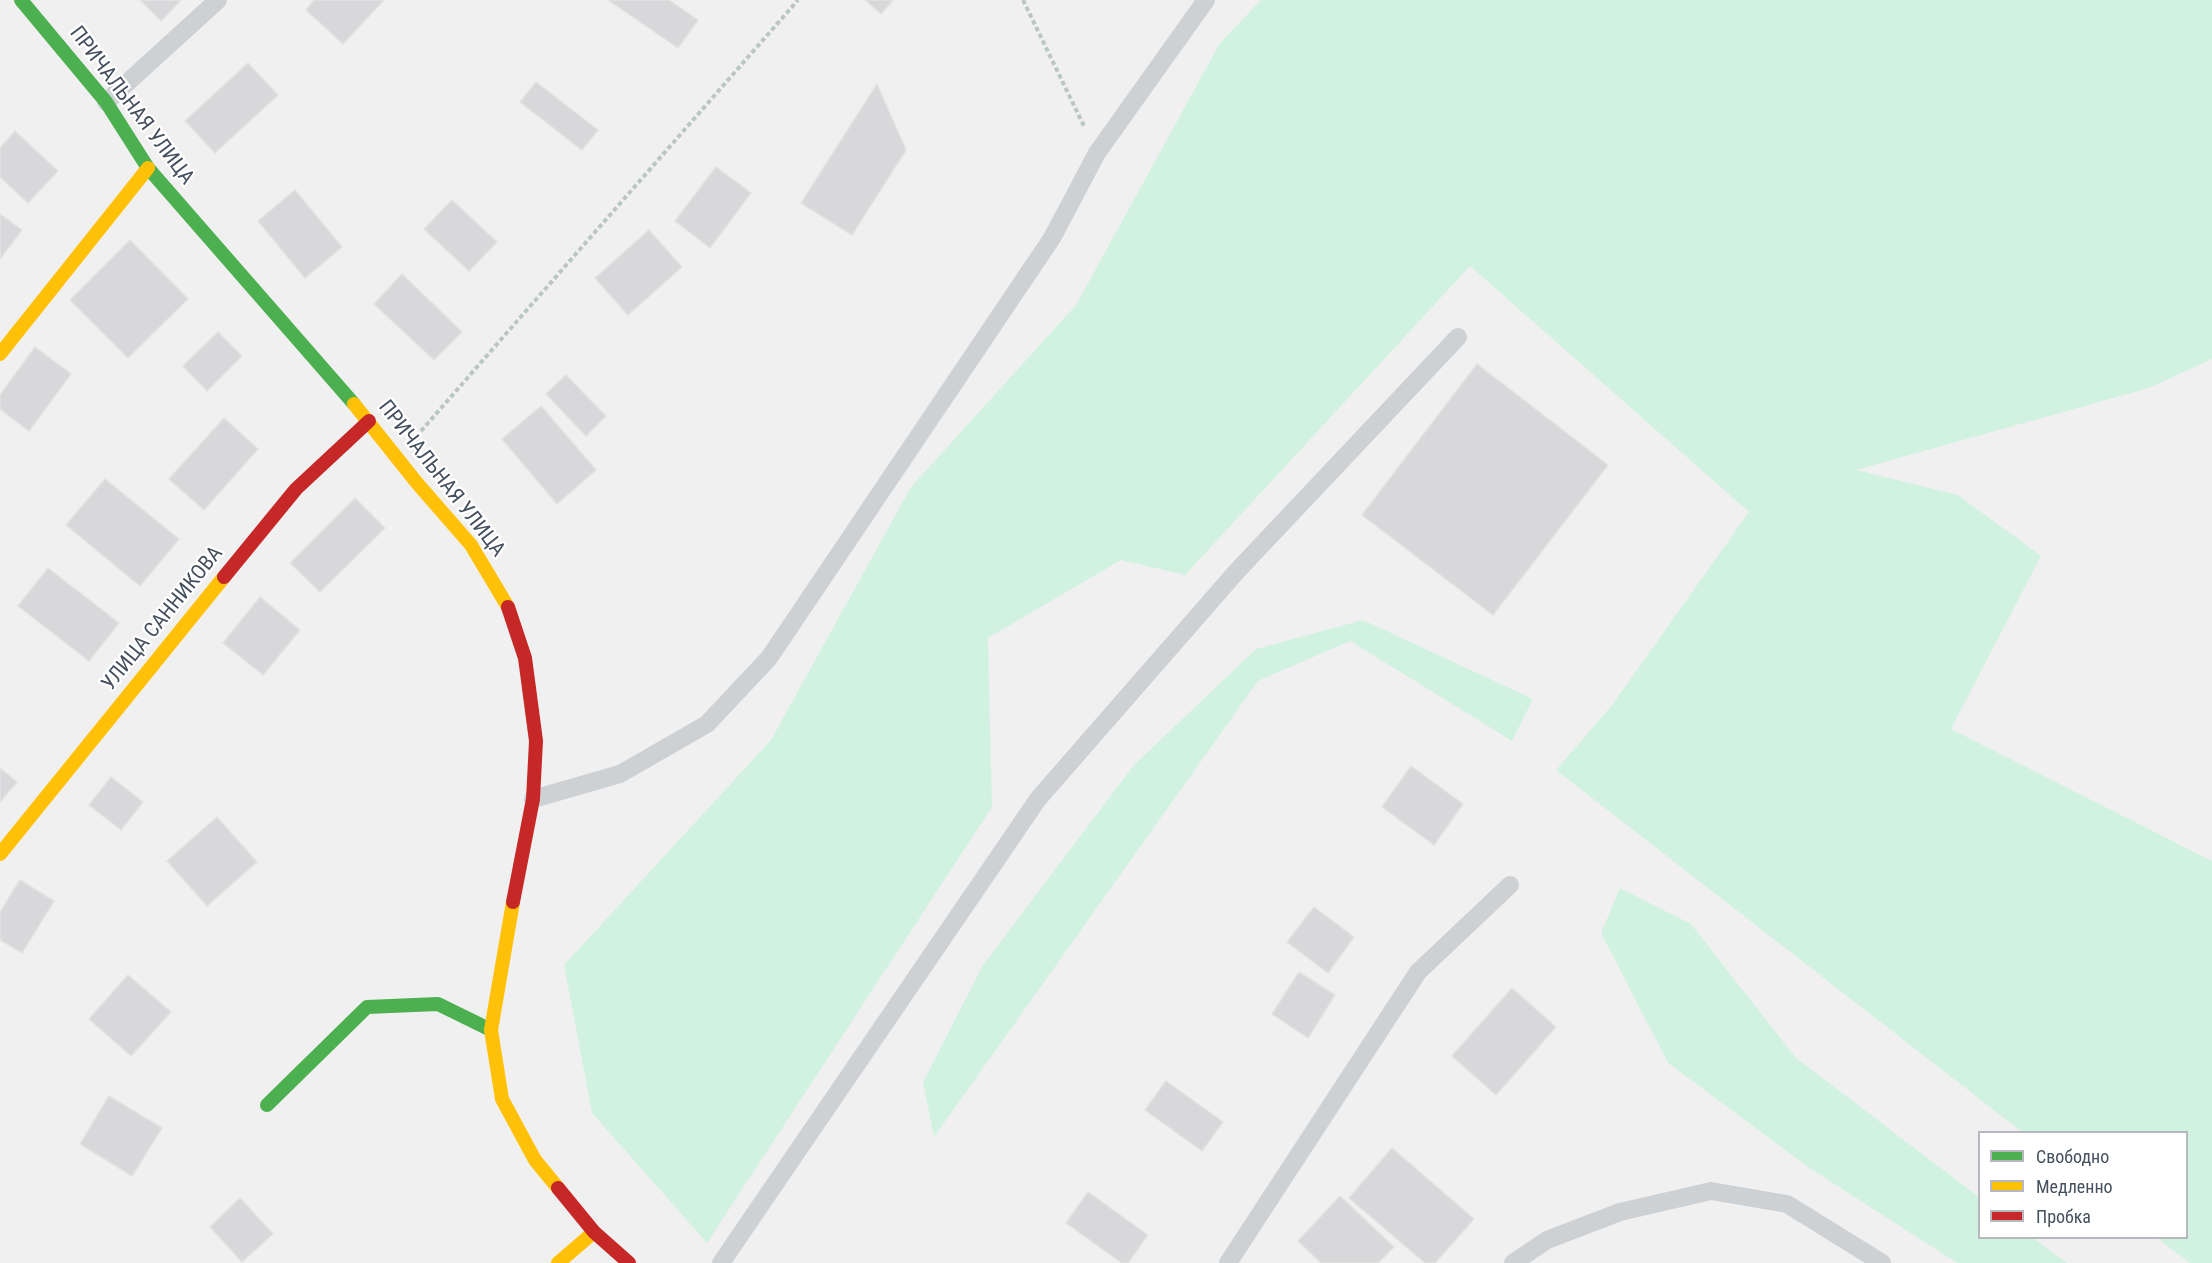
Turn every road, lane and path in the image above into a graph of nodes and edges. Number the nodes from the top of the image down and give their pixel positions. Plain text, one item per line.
1 (21, 0) edge
2 (218, 0) edge
3 (798, 0) edge
4 (1023, 0) edge
5 (1206, 0) edge
6 (106, 102) junction
7 (1097, 153) junction
8 (148, 168) junction
9 (1458, 337) dead end
10 (0, 354) edge
11 (369, 421) junction
12 (398, 458) junction
13 (533, 799) junction
14 (0, 854) edge
15 (1510, 885) dead end
16 (491, 1030) junction
17 (267, 1105) dead end
18 (594, 1232) junction
19 (558, 1263) edge
20 (629, 1263) edge
21 (721, 1263) edge
22 (1228, 1263) edge
23 (1513, 1263) edge
24 (1882, 1263) edge

1 - 6 street, ПРИЧАЛЬНАЯ УЛИЦА
2 - 6 lane
3 - 12 path
4 - 7 path
5 - 7 lane
6 - 8 street, ПРИЧАЛЬНАЯ УЛИЦА
7 - 13 lane
8 - 10 street
8 - 11 street, ПРИЧАЛЬНАЯ УЛИЦА
9 - 21 lane
11 - 12 street, ПРИЧАЛЬНАЯ УЛИЦА
11 - 14 street, УЛИЦА САННИКОВА
12 - 13 street, ПРИЧАЛЬНАЯ УЛИЦА
13 - 16 street, ПРИЧАЛЬНАЯ УЛИЦА
15 - 22 lane
16 - 17 street
16 - 18 street, ПРИЧАЛЬНАЯ УЛИЦА
18 - 19 street
18 - 20 street, ПРИЧАЛЬНАЯ УЛИЦА
23 - 24 lane

